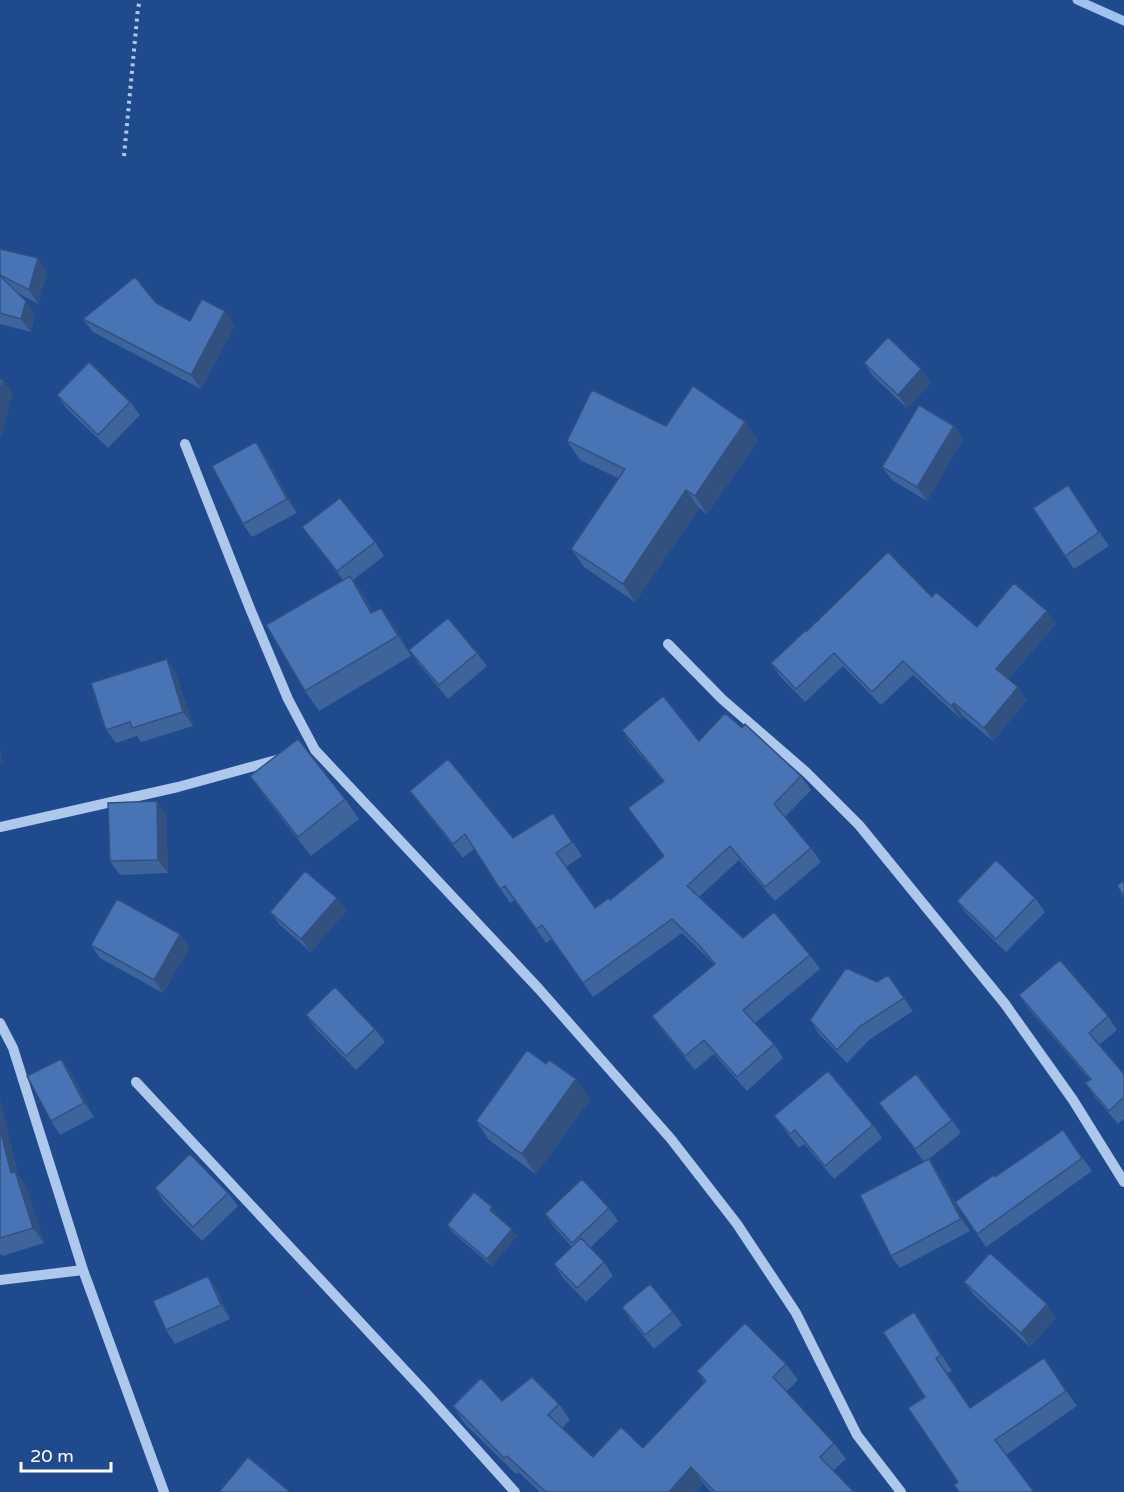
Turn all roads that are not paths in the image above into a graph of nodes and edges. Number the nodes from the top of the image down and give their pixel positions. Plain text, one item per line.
1 (185, 444) dead end
2 (668, 644) dead end
3 (315, 750) junction
4 (304, 753) edge
5 (292, 756) edge
6 (0, 827) edge
7 (0, 1023) edge
8 (136, 1082) dead end
9 (1124, 1182) edge
10 (83, 1270) junction
11 (0, 1280) edge
12 (164, 1492) edge
13 (515, 1492) edge
14 (901, 1492) edge

1 - 3 street
2 - 9 street
3 - 4 street
3 - 14 street
5 - 6 street
7 - 10 street
8 - 13 street
10 - 11 street
10 - 12 street

